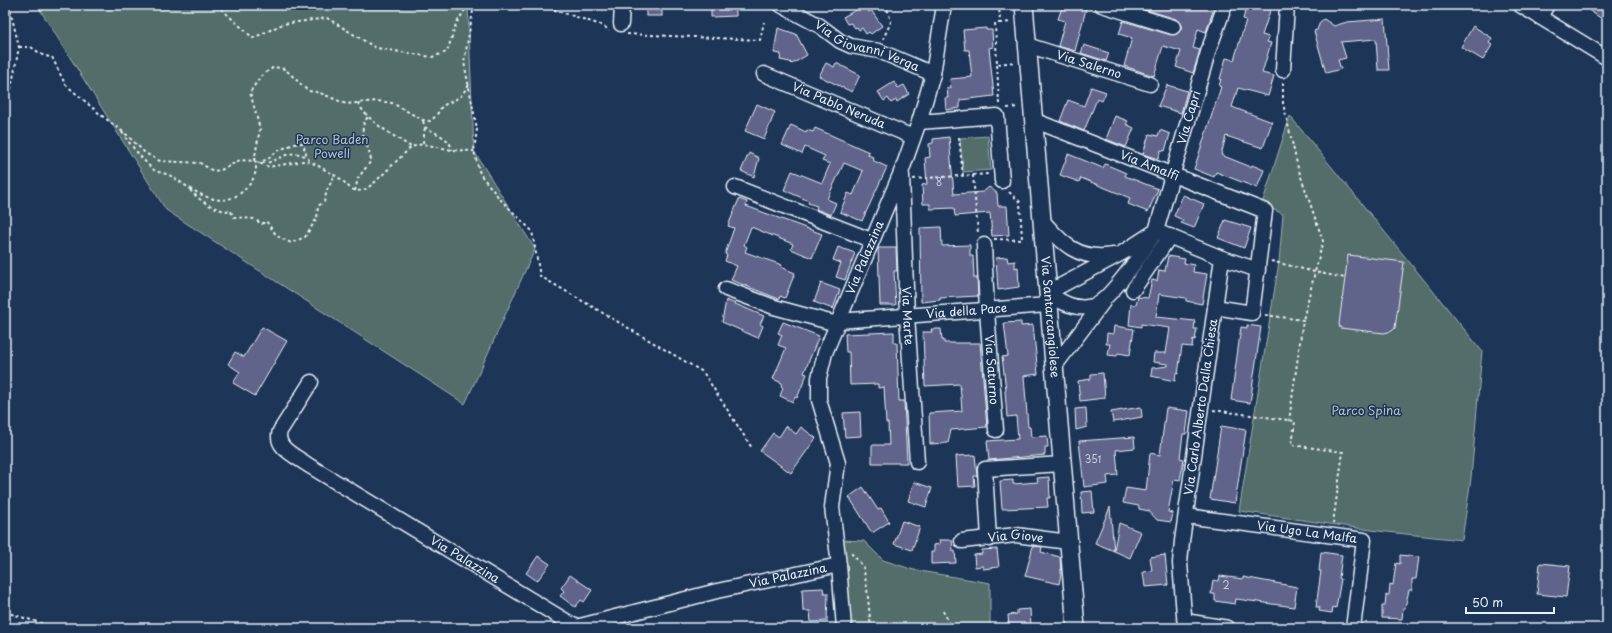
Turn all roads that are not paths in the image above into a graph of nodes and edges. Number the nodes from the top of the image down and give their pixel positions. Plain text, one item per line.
1 (622, 5) edge
2 (781, 5) edge
3 (944, 5) edge
4 (1024, 5) edge
5 (1102, 5) edge
6 (1225, 5) edge
7 (1287, 5) edge
8 (1520, 5) edge
9 (1547, 5) edge
10 (1540, 17) junction
11 (1173, 27) dead end
12 (617, 29) road end
13 (1027, 46) junction
14 (1607, 58) edge
15 (1283, 70) road end
16 (764, 74) dead end
17 (933, 74) junction
18 (1150, 84) dead end
19 (1033, 120) junction
20 (919, 122) junction
21 (913, 137) junction
22 (907, 175) junction
23 (1173, 177) junction
24 (999, 180) road end
25 (736, 187) dead end
26 (1041, 219) junction
27 (1157, 227) junction
28 (1170, 236) junction
29 (871, 240) junction
30 (984, 242) road end
31 (1122, 253) junction
32 (1222, 258) junction
33 (1259, 265) junction
34 (726, 289) dead end
35 (1133, 290) dead end
36 (1109, 294) junction
37 (1048, 299) junction
38 (1215, 307) junction
39 (987, 311) junction
40 (907, 316) junction
41 (838, 323) junction
42 (1054, 367) junction
43 (311, 382) dead end
44 (996, 430) dead end
45 (917, 462) dead end
46 (1062, 464) junction
47 (1186, 516) junction
48 (989, 539) junction
49 (962, 541) dead end
50 (1068, 542) junction
51 (840, 565) junction
52 (1185, 625) edge
53 (844, 628) edge
54 (1076, 628) edge
55 (1228, 628) edge
56 (1353, 628) edge

1 - 12 street
2 - 17 street, Via Giovanni Verga
3 - 17 street, Via Palazzina
4 - 13 main road, Via Santarcangiolese
5 - 11 street
6 - 23 street, Via Capri
7 - 15 street
8 - 10 street
9 - 10 street
10 - 14 street
13 - 18 street, Via Salerno
13 - 19 main road, Via Santarcangiolese
16 - 21 street, Via Pablo Neruda
17 - 20 street, Via Palazzina
19 - 23 street, Via Amalfi
19 - 26 main road, Via Santarcangiolese
20 - 21 street, Via Palazzina
20 - 24 street
21 - 22 street, Via Palazzina
22 - 29 street, Via Palazzina
22 - 40 street, Via Marte
23 - 27 street, Via Capri
23 - 33 street, Via Amalfi
25 - 29 street
26 - 31 street
26 - 37 main road, Via Santarcangiolese
27 - 28 street
27 - 31 street
27 - 36 street, Via Capri
28 - 32 street
28 - 35 street
29 - 41 street, Via Palazzina
30 - 39 street, Via Saturno
31 - 37 street
32 - 33 street
32 - 38 street, Via Carlo Alberto Dalla Chiesa
33 - 38 street
34 - 41 street
36 - 37 street, Via Capri
36 - 42 street, Via Capri
37 - 39 street, Via della Pace
37 - 42 main road, Via Santarcangiolese
38 - 47 street, Via Carlo Alberto Dalla Chiesa
39 - 40 street, Via della Pace
39 - 44 street, Via Saturno
40 - 41 street, Via della Pace
40 - 45 street, Via Marte
41 - 51 street, Via Palazzina
42 - 46 main road, Via Santarcangiolese
43 - 51 street, Via Palazzina
46 - 48 street
46 - 50 main road, Via Santarcangiolese
47 - 52 street, Via Carlo Alberto Dalla Chiesa
47 - 56 street, Via Ugo La Malfa
48 - 49 street, Via Giove
48 - 50 street, Via Giove
50 - 54 main road, Via Santarcangiolese
51 - 53 street
52 - 55 street

